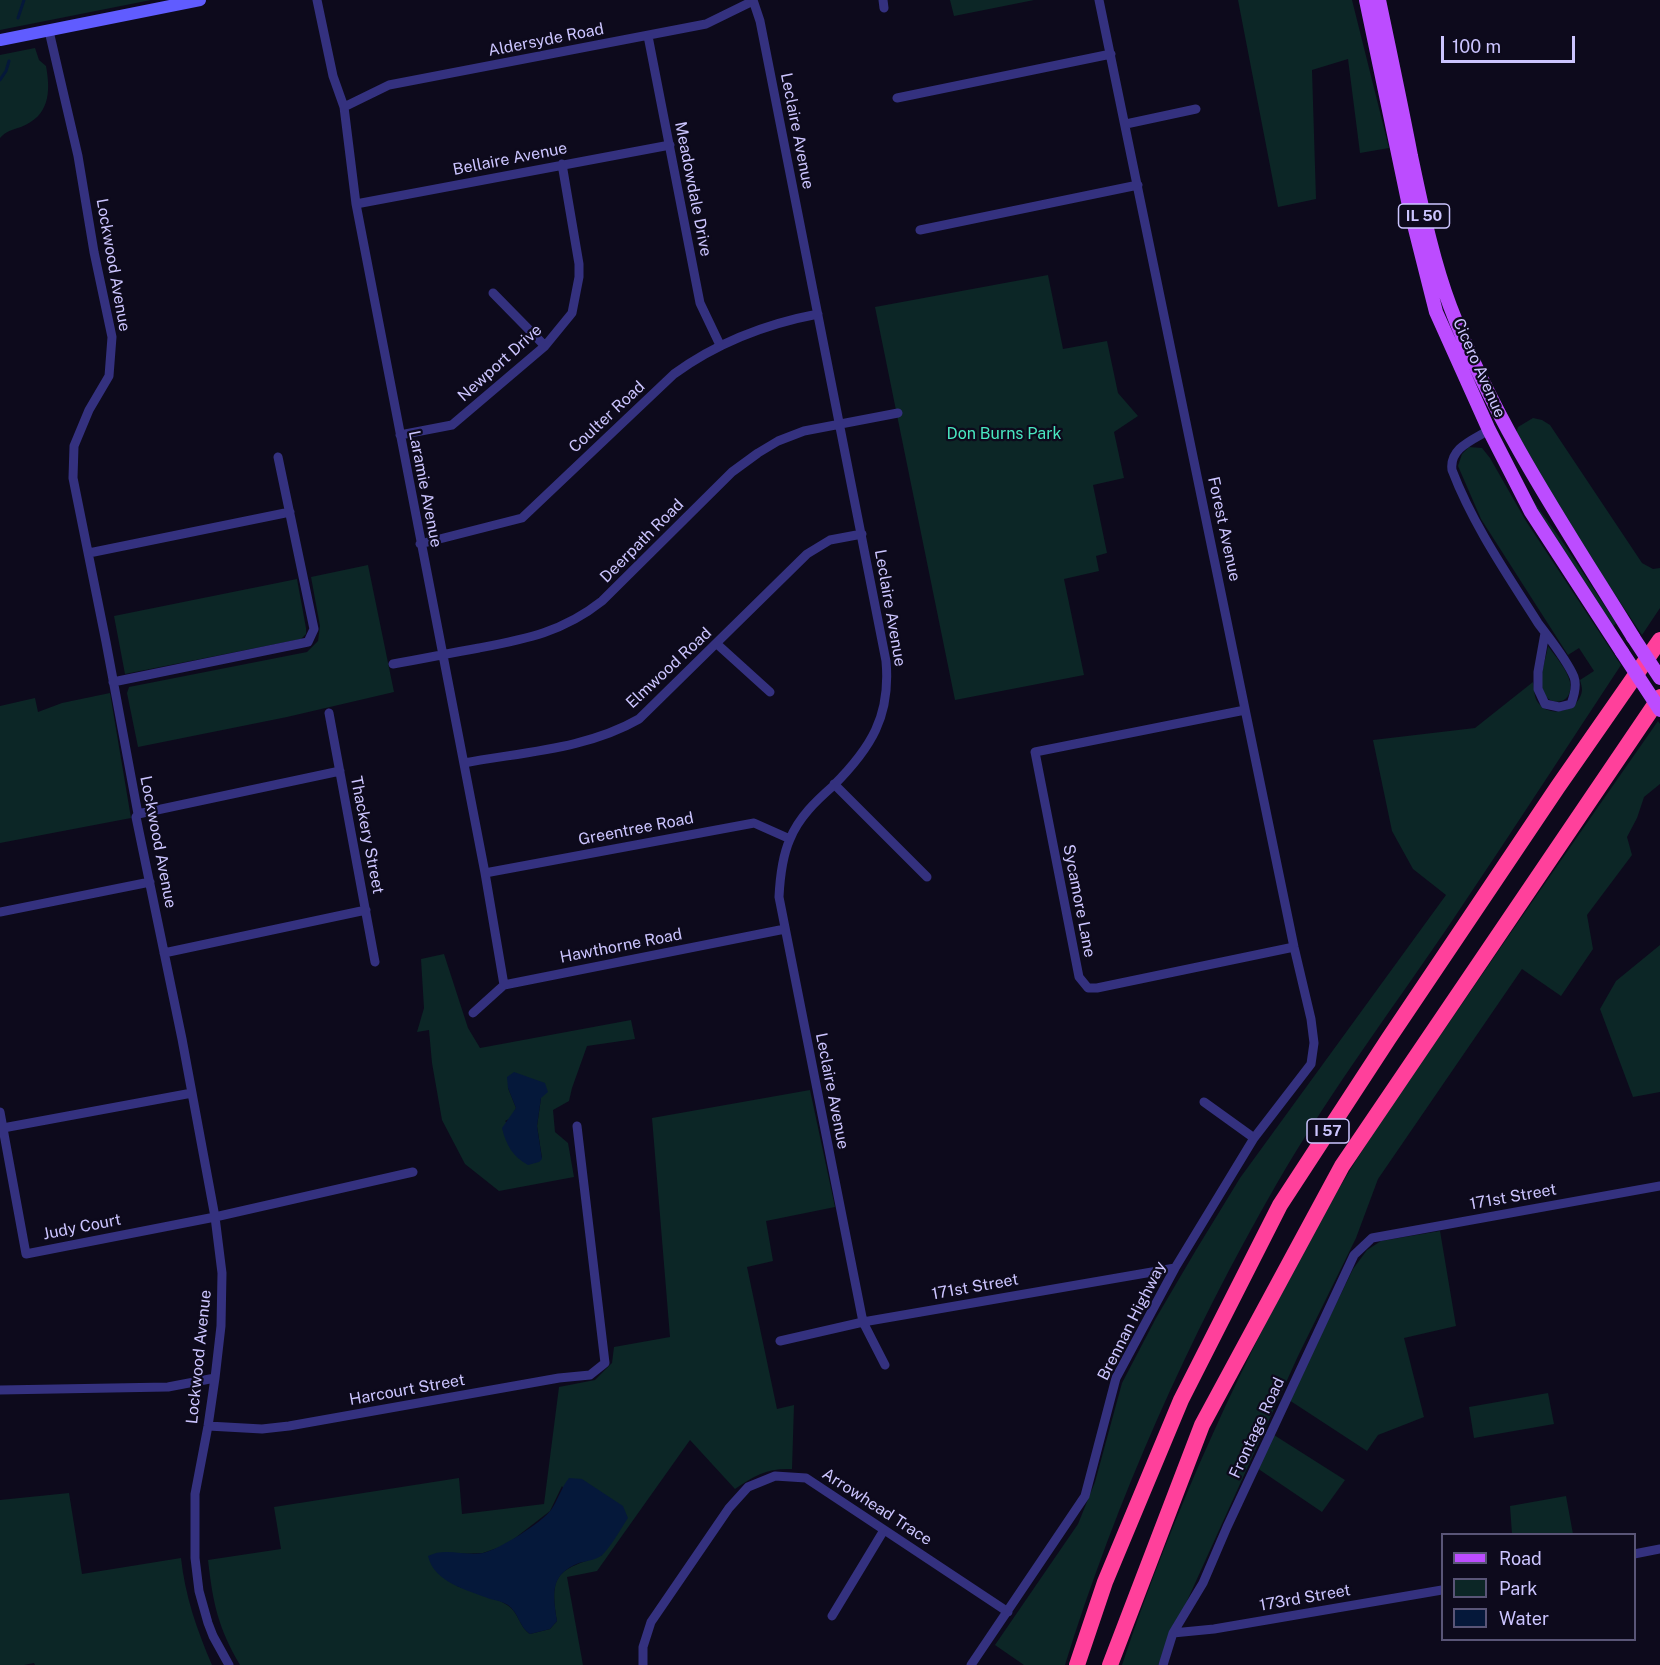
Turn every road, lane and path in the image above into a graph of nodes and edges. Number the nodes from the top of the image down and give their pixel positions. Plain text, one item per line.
1 (200, 0) edge
2 (317, 0) edge
3 (753, 0) edge
4 (1099, 0) edge
5 (1366, 0) edge
6 (1379, 0) edge
7 (49, 31) junction
8 (648, 36) junction
9 (0, 40) edge
10 (1111, 54) junction
11 (897, 98) dead end
12 (344, 107) junction
13 (1196, 110) dead end
14 (1126, 124) junction
15 (669, 144) junction
16 (562, 164) junction
17 (1138, 185) junction
18 (356, 204) junction
19 (920, 230) dead end
20 (493, 293) dead end
21 (818, 314) junction
22 (720, 345) junction
23 (545, 346) junction
24 (898, 413) dead end
25 (1504, 421) junction
26 (840, 424) junction
27 (1489, 430) junction
28 (400, 435) junction
29 (278, 458) dead end
30 (290, 512) junction
31 (862, 534) junction
32 (420, 544) junction
33 (89, 553) junction
34 (1545, 633) junction
35 (1659, 642) edge
36 (717, 644) junction
37 (444, 655) junction
38 (393, 664) dead end
39 (1660, 678) edge
40 (113, 682) junction
41 (770, 692) dead end
42 (1660, 697) edge
43 (1245, 710) junction
44 (1660, 710) edge
45 (329, 713) dead end
46 (464, 764) junction
47 (340, 771) junction
48 (834, 784) junction
49 (138, 814) junction
50 (790, 838) junction
51 (485, 873) junction
52 (927, 877) dead end
53 (150, 882) junction
54 (366, 910) junction
55 (0, 912) edge
56 (785, 929) junction
57 (1294, 947) junction
58 (164, 953) junction
59 (375, 962) dead end
60 (504, 985) junction
61 (473, 1013) dead end
62 (1311, 1064) joint
63 (192, 1094) junction
64 (1204, 1102) dead end
65 (0, 1112) edge
66 (577, 1126) dead end
67 (3, 1128) junction
68 (1254, 1138) junction
69 (413, 1172) dead end
70 (1660, 1186) edge
71 (215, 1217) junction
72 (1372, 1238) joint
73 (1175, 1268) junction
74 (864, 1322) junction
75 (780, 1341) dead end
76 (885, 1365) dead end
77 (215, 1378) junction
78 (0, 1389) edge
79 (208, 1426) junction
80 (884, 1530) junction
81 (1660, 1549) edge
82 (1636, 1554) edge
83 (1441, 1590) edge
84 (1008, 1612) junction
85 (832, 1616) dead end
86 (1173, 1633) junction
87 (228, 1665) edge
88 (643, 1665) edge
89 (971, 1665) edge
90 (1077, 1665) edge
91 (1110, 1665) edge
92 (1163, 1665) edge

1 - 7 main road
2 - 12 street, Laramie Avenue
3 - 8 street, Aldersyde Road
3 - 21 street, Leclaire Avenue
4 - 10 street, Forest Avenue
5 - 27 main road, Cicero Avenue / IL 50
6 - 25 main road, Cicero Avenue / IL 50
7 - 9 main road
7 - 33 street, Lockwood Avenue
8 - 12 street, Aldersyde Road
8 - 15 street, Meadowdale Drive
10 - 11 street
10 - 14 street, Forest Avenue
12 - 18 street, Laramie Avenue
13 - 14 street
14 - 17 street, Forest Avenue
15 - 16 street, Bellaire Avenue
15 - 22 street, Meadowdale Drive
16 - 18 street, Bellaire Avenue
16 - 23 street, Newport Drive
17 - 19 street
17 - 43 street, Forest Avenue
18 - 28 street, Laramie Avenue
20 - 23 street
21 - 22 street, Coulter Road
21 - 26 street, Leclaire Avenue
22 - 32 street, Coulter Road
23 - 28 street, Newport Drive
24 - 26 street, Deerpath Road
25 - 27 main road
25 - 39 main road, Cicero Avenue / IL 50, bridge
26 - 31 street, Leclaire Avenue
26 - 37 street, Deerpath Road
27 - 34 street
27 - 44 main road, Cicero Avenue / IL 50, bridge
28 - 32 street, Laramie Avenue
29 - 30 street
30 - 33 street
30 - 40 street
31 - 36 street, Elmwood Road
31 - 48 street, Leclaire Avenue
32 - 37 street, Laramie Avenue
33 - 40 street, Lockwood Avenue
34 - 34 street
35 - 90 highway, I 57
36 - 41 street
36 - 46 street, Elmwood Road
37 - 38 street, Deerpath Road
37 - 46 street, Laramie Avenue
40 - 49 street, Lockwood Avenue
42 - 91 highway, I 57
43 - 57 street, Forest Avenue
43 - 57 street, Sycamore Lane
45 - 47 street, Thackery Street
46 - 51 street, Laramie Avenue
47 - 49 street
47 - 54 street, Thackery Street
48 - 50 street, Leclaire Avenue
48 - 52 street
49 - 53 street, Lockwood Avenue
50 - 51 street, Greentree Road
50 - 56 street, Leclaire Avenue
51 - 60 street, Laramie Avenue
53 - 55 street
53 - 58 street, Lockwood Avenue
54 - 58 street
54 - 59 street, Thackery Street
56 - 60 street, Hawthorne Road
56 - 74 street, Leclaire Avenue
57 - 62 street, Forest Avenue
58 - 63 street, Lockwood Avenue
60 - 61 street
62 - 68 street, Brennan Highway
63 - 67 street
63 - 71 street, Lockwood Avenue
64 - 68 street
65 - 67 street, Judy Court
66 - 79 street, Harcourt Street
67 - 71 street, Judy Court
68 - 73 street, Brennan Highway
69 - 71 street
70 - 72 street, 171st Street
71 - 77 street, Lockwood Avenue
72 - 86 street, Frontage Road
73 - 74 street, 171st Street
73 - 84 street, Brennan Highway
74 - 75 street, 171st Street
74 - 76 street, Leclaire Avenue
77 - 78 street
77 - 79 street, Lockwood Avenue
79 - 87 street, Lockwood Avenue
80 - 84 street, Arrowhead Trace
80 - 85 street
80 - 88 street, Arrowhead Trace
81 - 82 street
83 - 86 street, 173rd Street
84 - 89 street, Brennan Highway
86 - 92 street, Frontage Road

